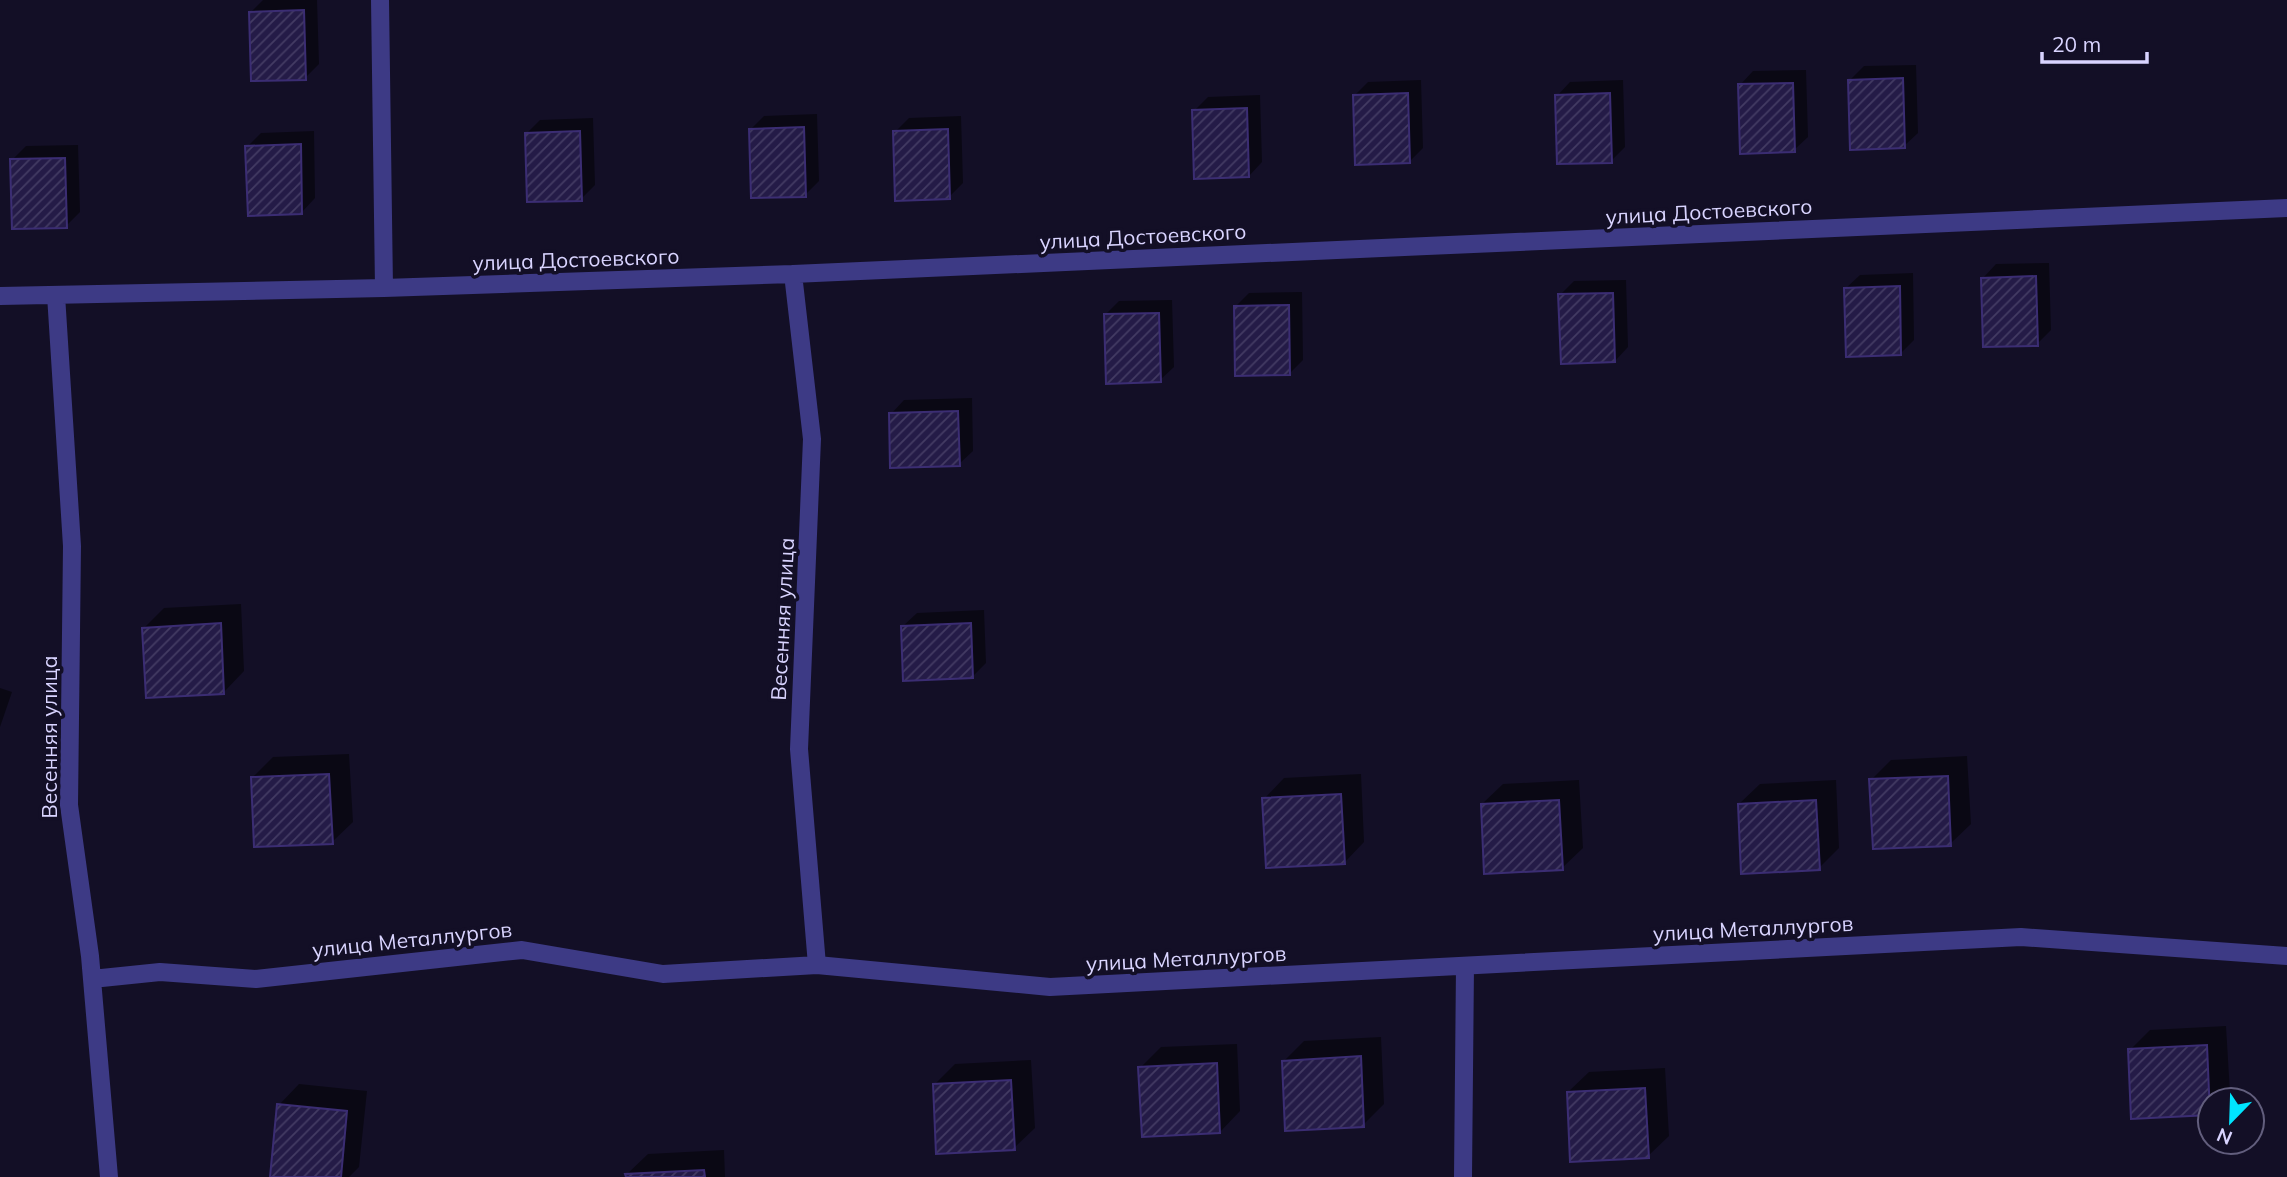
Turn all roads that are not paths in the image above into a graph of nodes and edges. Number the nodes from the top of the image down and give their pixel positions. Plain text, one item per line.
1 (380, 0) edge
2 (2287, 208) edge
3 (793, 274) junction
4 (384, 288) junction
5 (57, 295) junction
6 (0, 296) edge
7 (2287, 956) edge
8 (817, 965) junction
9 (1465, 966) junction
10 (92, 979) junction
11 (109, 1177) edge
12 (1463, 1177) edge

1 - 4 street
2 - 3 street, улица Достоевского
3 - 4 street, улица Достоевского
3 - 8 street, Весенняя улица
4 - 5 street, улица Достоевского
5 - 6 street, улица Достоевского
5 - 10 street, Весенняя улица
7 - 9 street, улица Металлургов
8 - 9 street, улица Металлургов
8 - 10 street, улица Металлургов
9 - 12 street
10 - 11 street, Весенняя улица

